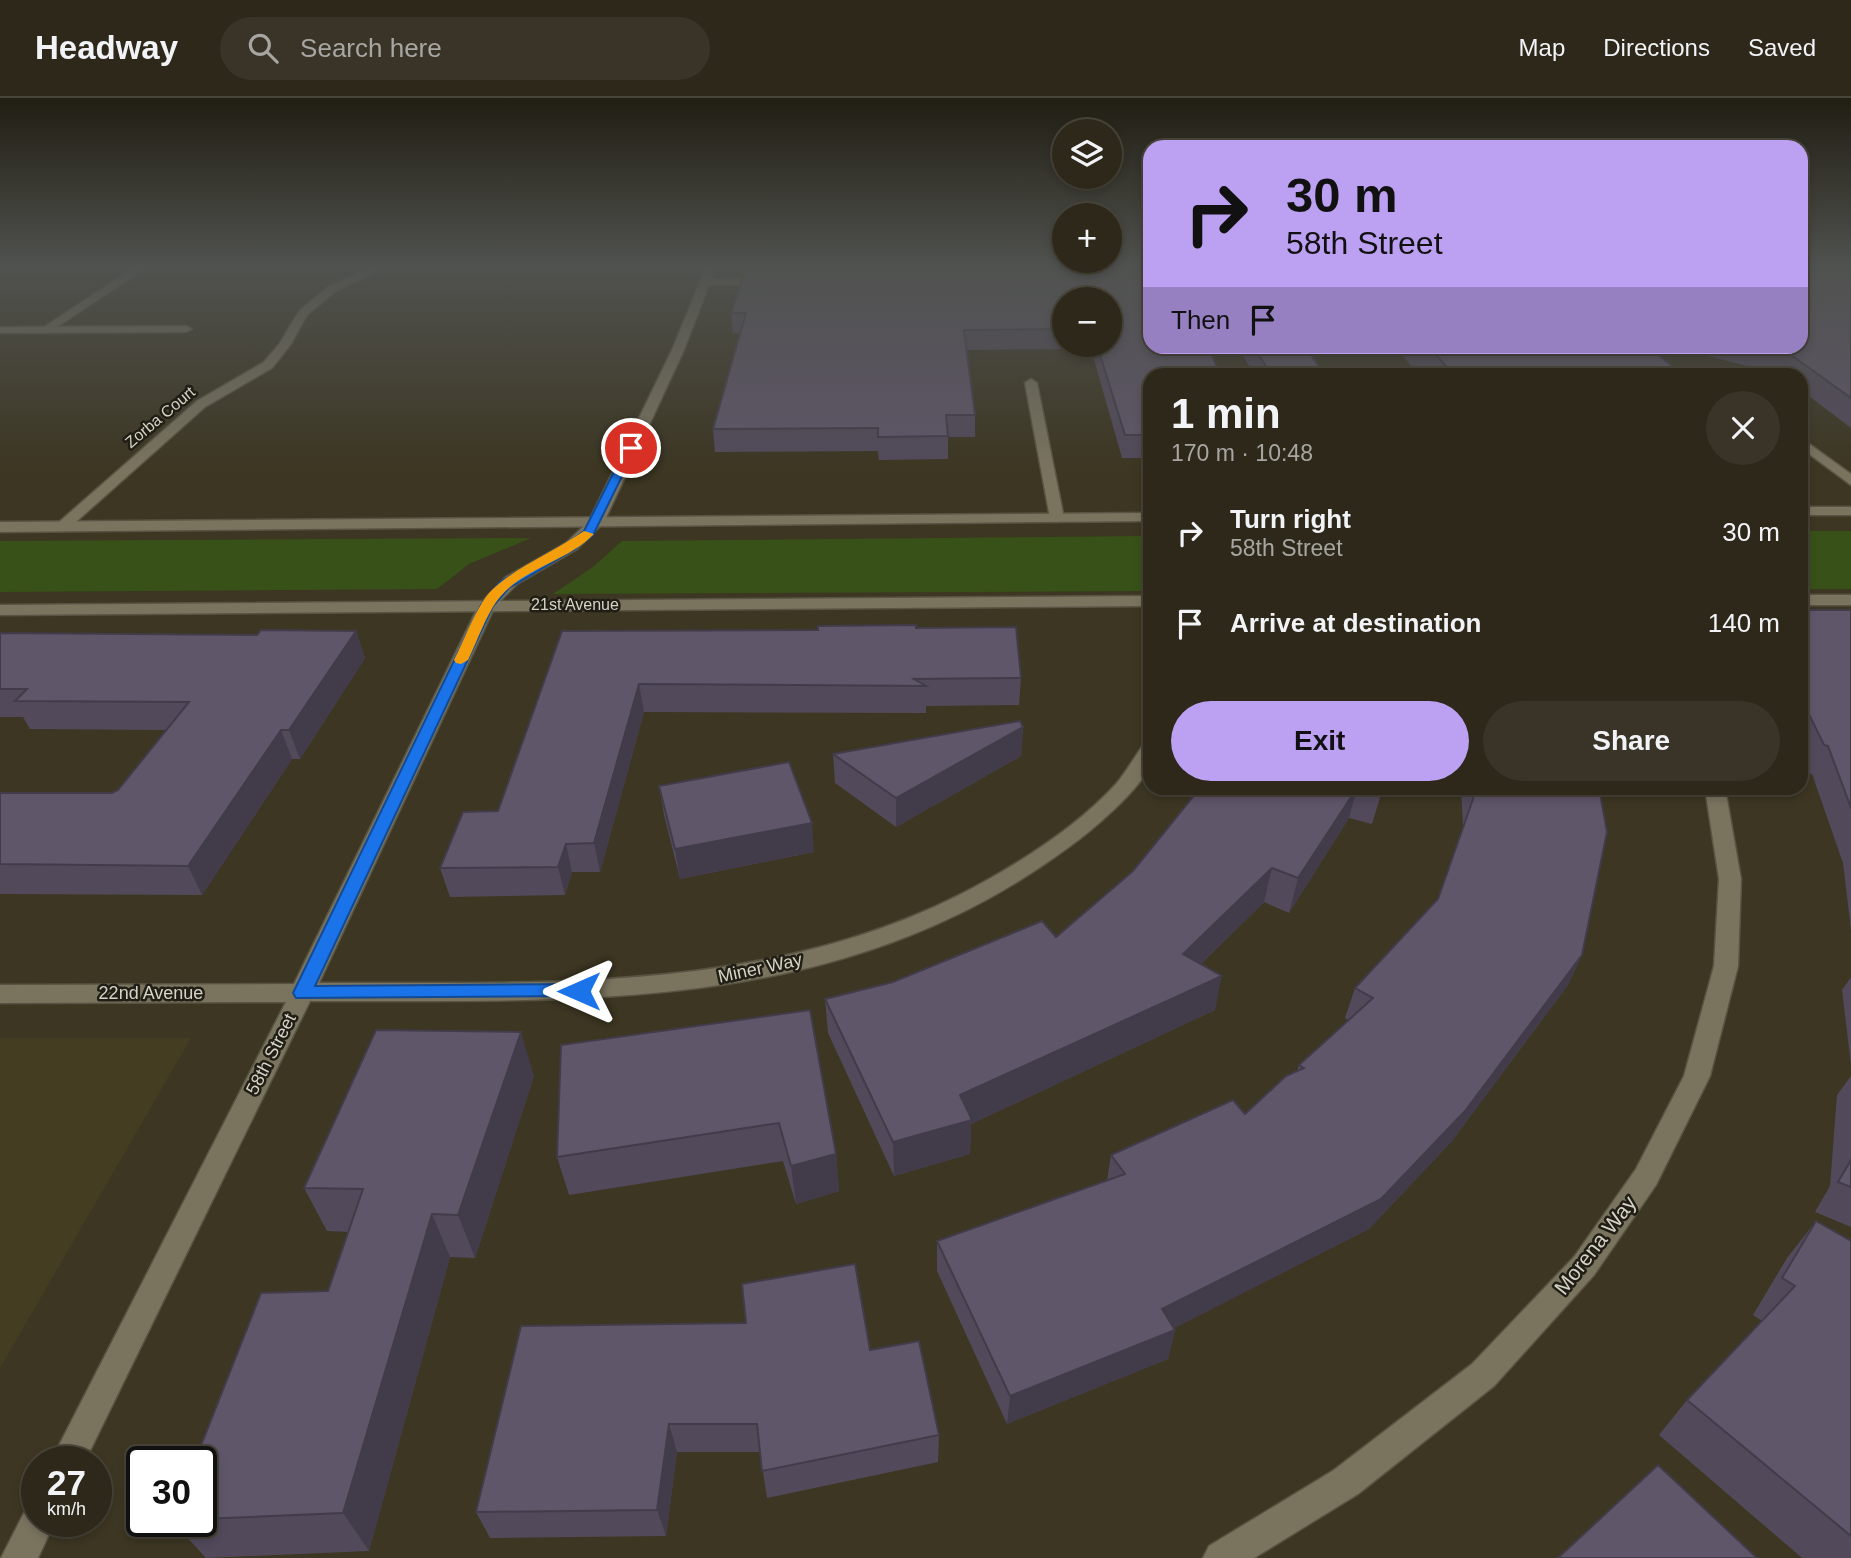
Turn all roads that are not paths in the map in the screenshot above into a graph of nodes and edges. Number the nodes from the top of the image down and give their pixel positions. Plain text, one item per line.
1 (290, 335) edge
2 (684, 335) edge
3 (1031, 383) dead end
4 (1808, 447) edge
5 (1851, 481) edge
6 (1808, 511) edge
7 (1851, 511) edge
8 (1143, 517) edge
9 (1058, 518) junction
10 (596, 522) junction
11 (63, 526) junction
12 (0, 527) edge
13 (1808, 600) edge
14 (1851, 600) edge
15 (1143, 601) edge
16 (487, 605) junction
17 (0, 610) edge
18 (1143, 758) edge
19 (1716, 795) edge
20 (302, 993) junction
21 (0, 994) edge
22 (76, 1446) edge
23 (30, 1537) edge
24 (19, 1558) edge
25 (1221, 1558) edge

1 - 11 street, Zorba Court
2 - 10 street, 58th Street
3 - 9 street
4 - 5 street
6 - 7 street
8 - 9 street
9 - 10 street
10 - 11 street
10 - 16 street, 58th Street
11 - 12 street
13 - 14 street
15 - 16 street, 21st Avenue
16 - 17 street, 21st Avenue
16 - 20 street, 58th Street
18 - 20 street, Miner Way
19 - 25 street, Morena Way
20 - 21 street, 22nd Avenue
20 - 22 street, 58th Street
23 - 24 street

